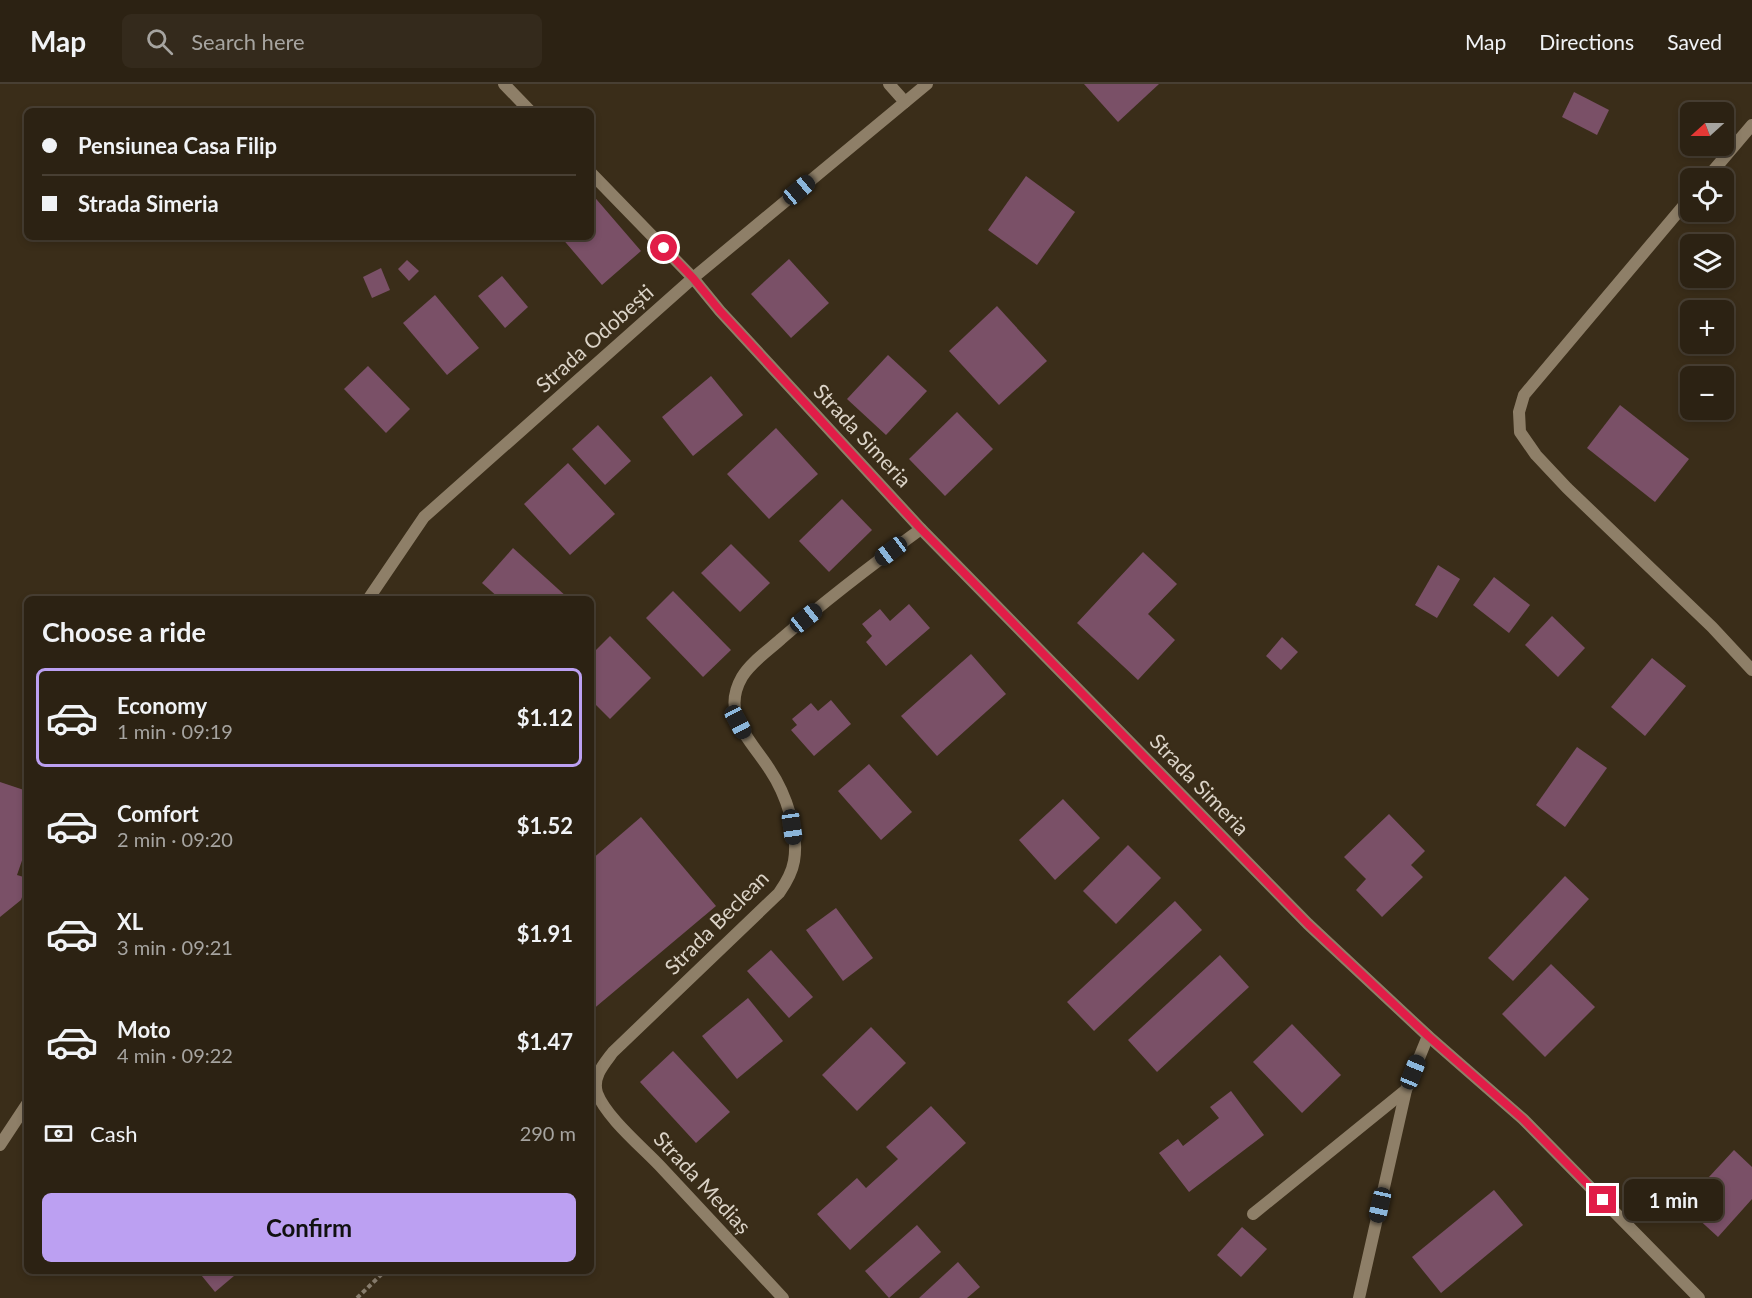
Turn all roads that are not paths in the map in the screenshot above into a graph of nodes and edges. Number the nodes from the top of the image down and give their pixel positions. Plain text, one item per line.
1 (504, 84) edge
2 (889, 84) edge
3 (927, 84) edge
4 (905, 102) junction
5 (527, 108) edge
6 (1752, 125) edge
7 (1715, 168) edge
8 (594, 176) edge
9 (1680, 210) edge
10 (693, 278) junction
11 (921, 529) junction
12 (370, 596) edge
13 (1752, 670) edge
14 (1428, 1036) junction
15 (1406, 1090) junction
16 (597, 1091) joint
17 (24, 1113) edge
18 (1, 1143) edge
19 (1253, 1214) dead end
20 (783, 1298) edge
21 (1359, 1298) edge
22 (1699, 1298) edge

1 - 5 street
2 - 4 street
3 - 4 street, Strada Odobești
4 - 10 street, Strada Odobești
6 - 7 street
8 - 10 street, Strada Simeria
9 - 13 street
10 - 11 street, Strada Simeria
10 - 12 street, Strada Odobești
11 - 14 street, Strada Simeria
11 - 16 street, Strada Beclean
14 - 15 street
14 - 22 street, Strada Simeria
15 - 19 street
15 - 21 street
16 - 20 street, Strada Mediaș
17 - 18 street

